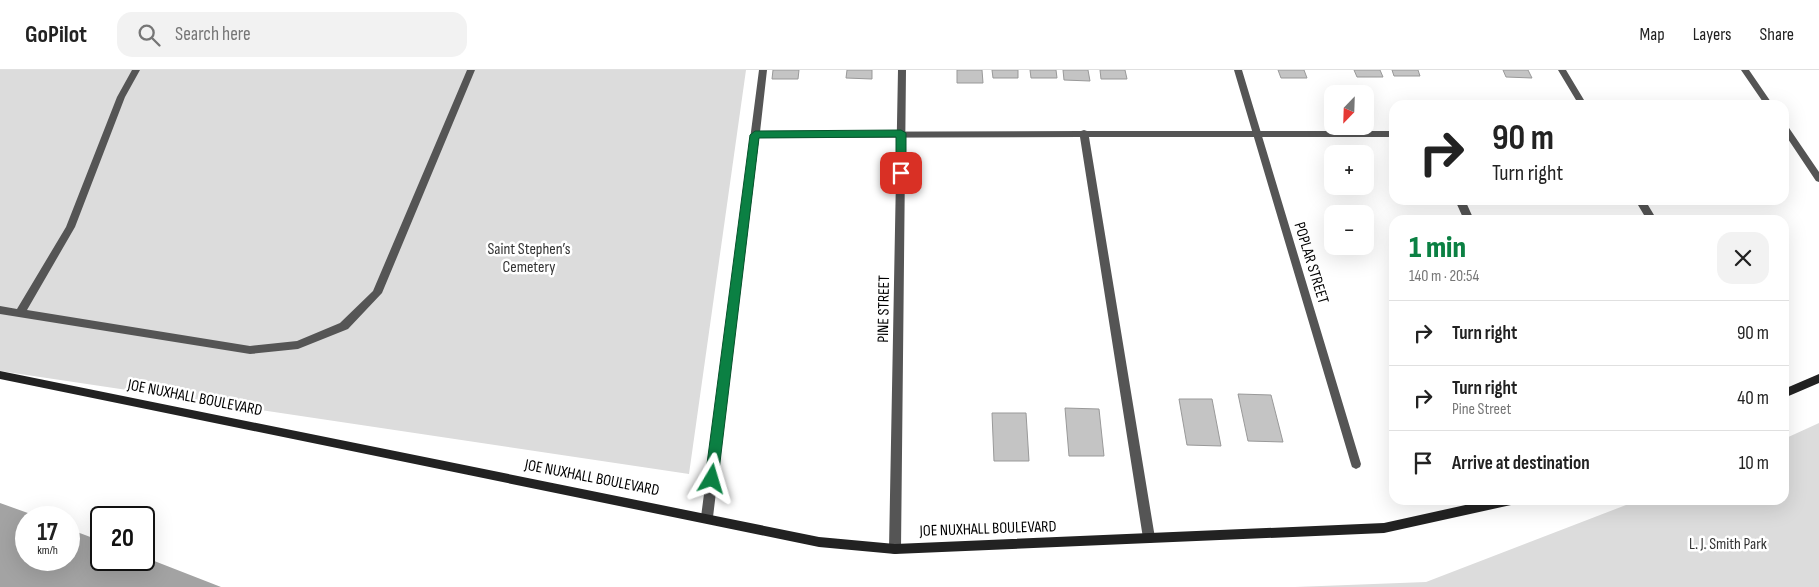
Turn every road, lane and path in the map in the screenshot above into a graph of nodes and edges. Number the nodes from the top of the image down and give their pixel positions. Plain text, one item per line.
1 (136, 70) edge
2 (471, 70) edge
3 (763, 70) edge
4 (902, 70) edge
5 (1238, 70) edge
6 (1562, 70) edge
7 (1745, 70) edge
8 (1580, 100) edge
9 (1766, 100) edge
10 (901, 133) junction
11 (1084, 133) junction
12 (1257, 133) junction
13 (1389, 134) edge
14 (1789, 134) edge
15 (755, 135) junction
16 (1819, 179) edge
17 (0, 310) edge
18 (20, 313) junction
19 (0, 375) edge
20 (1819, 378) edge
21 (1789, 392) edge
22 (1356, 464) dead end
23 (1488, 505) edge
24 (707, 517) junction
25 (1149, 538) junction
26 (895, 549) junction

1 - 18 street
2 - 18 street
3 - 15 street
4 - 10 street, PINE STREET
5 - 12 street, POPLAR STREET
6 - 8 street
7 - 9 street
10 - 11 street
10 - 15 street
10 - 26 street, PINE STREET
11 - 12 street
11 - 25 street
12 - 13 street
12 - 22 street, POPLAR STREET
14 - 16 street
15 - 24 street
17 - 18 street
19 - 24 street, JOE NUXHALL BOULEVARD
20 - 21 street
23 - 25 street, JOE NUXHALL BOULEVARD
24 - 26 street, JOE NUXHALL BOULEVARD
25 - 26 street, JOE NUXHALL BOULEVARD

